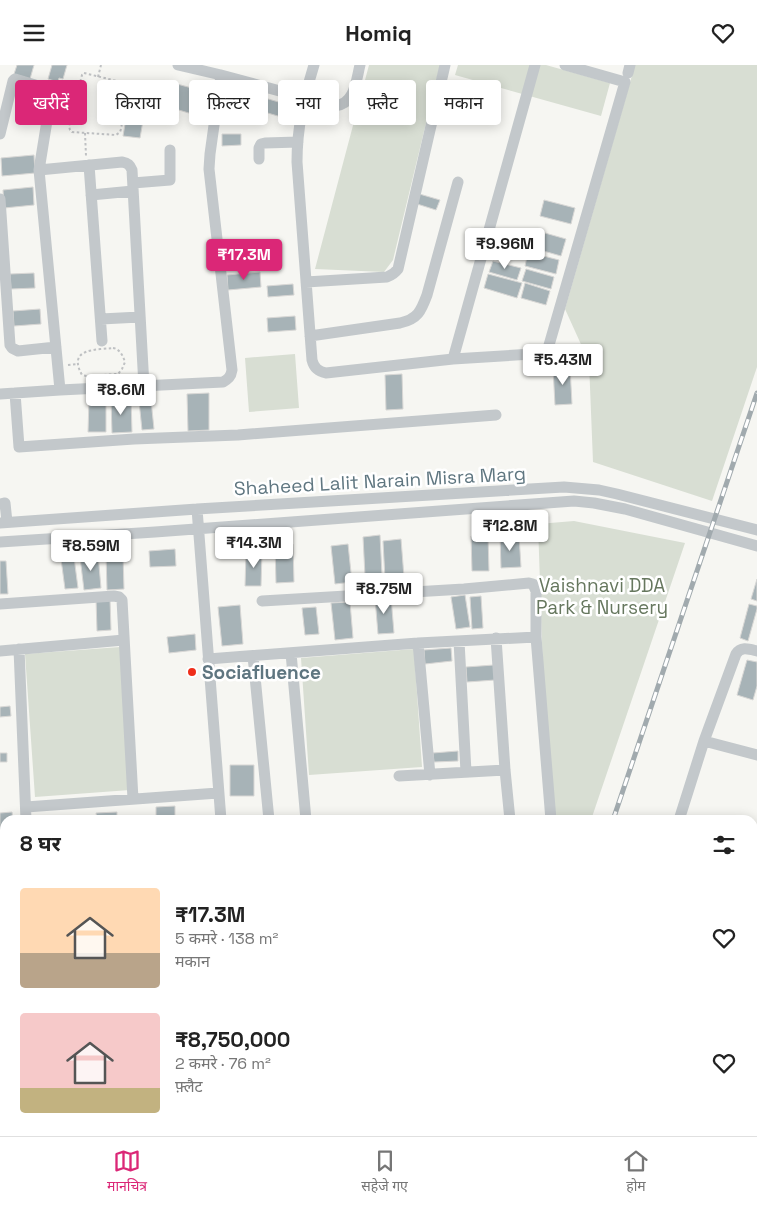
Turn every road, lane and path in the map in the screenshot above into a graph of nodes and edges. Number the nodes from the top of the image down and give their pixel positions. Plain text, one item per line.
1 (101, 65) edge
2 (178, 65) edge
3 (314, 65) edge
4 (360, 65) edge
5 (445, 65) edge
6 (535, 65) edge
7 (565, 65) edge
8 (221, 75) junction
9 (98, 77) junction
10 (309, 80) edge
11 (278, 90) edge
12 (339, 105) edge
13 (300, 125) edge
14 (85, 133) junction
15 (0, 134) edge
16 (298, 142) junction
17 (170, 150) dead end
18 (259, 159) dead end
19 (88, 165) junction
20 (39, 170) junction
21 (458, 182) dead end
22 (133, 187) junction
23 (91, 195) junction
24 (0, 199) edge
25 (306, 282) junction
26 (140, 317) junction
27 (101, 319) junction
28 (310, 336) junction
29 (102, 341) dead end
30 (56, 347) junction
31 (580, 351) dead end
32 (547, 352) junction
33 (453, 359) junction
34 (125, 362) dead end
35 (78, 364) dead end
36 (144, 386) junction
37 (60, 390) junction
38 (15, 393) junction
39 (0, 394) edge
40 (496, 415) dead end
41 (0, 504) edge
42 (196, 509) junction
43 (4, 523) edge
44 (198, 529) junction
45 (757, 531) edge
46 (0, 542) edge
47 (757, 546) edge
48 (262, 601) dead end
49 (0, 604) edge
50 (536, 637) junction
51 (496, 639) junction
52 (124, 640) junction
53 (459, 641) junction
54 (418, 643) junction
55 (19, 649) junction
56 (0, 651) edge
57 (757, 651) edge
58 (291, 653) junction
59 (253, 656) junction
60 (208, 659) junction
61 (704, 741) junction
62 (757, 755) edge
63 (505, 770) junction
64 (466, 772) junction
65 (430, 775) junction
66 (399, 776) dead end
67 (218, 793) junction
68 (133, 799) junction
69 (26, 807) junction
70 (26, 815) edge
71 (220, 815) edge
72 (269, 815) edge
73 (306, 815) edge
74 (510, 815) edge
75 (551, 815) edge
76 (681, 815) edge

1 - 9 path
2 - 8 street
3 - 10 street
4 - 12 street
5 - 25 street
6 - 33 street
7 - 32 street
8 - 11 street
8 - 36 street
9 - 14 path
9 - 14 path
13 - 16 street
14 - 19 path
15 - 20 street
16 - 18 street
16 - 25 street
17 - 22 street
19 - 20 street
19 - 22 street
19 - 23 street
20 - 30 street
21 - 28 street
22 - 23 street
22 - 26 street
23 - 27 street
24 - 30 street
25 - 28 street
26 - 27 street
26 - 36 street
27 - 29 street
28 - 33 street
30 - 37 street
31 - 32 street
32 - 33 street
34 - 35 path
36 - 37 street
37 - 38 street
38 - 39 street
38 - 40 street
41 - 43 street
42 - 43 street, Shaheed Lalit Narain Misra Marg
42 - 44 street
42 - 45 street, Shaheed Lalit Narain Misra Marg
44 - 46 street, Shaheed Lalit Narain Misra Marg
44 - 47 street, Shaheed Lalit Narain Misra Marg
44 - 60 street
48 - 50 street
49 - 52 street
50 - 51 street
50 - 75 street
51 - 53 street
51 - 63 street
52 - 55 street
52 - 68 street
53 - 54 street
53 - 64 street
54 - 58 street
54 - 65 street
55 - 56 street
55 - 69 street
57 - 61 street
58 - 59 street
58 - 73 street
59 - 60 street
59 - 72 street
60 - 67 street
61 - 62 street
61 - 76 street
63 - 64 street
63 - 74 street
64 - 65 street
65 - 66 street
67 - 68 street
67 - 71 street
68 - 69 street
69 - 70 street

